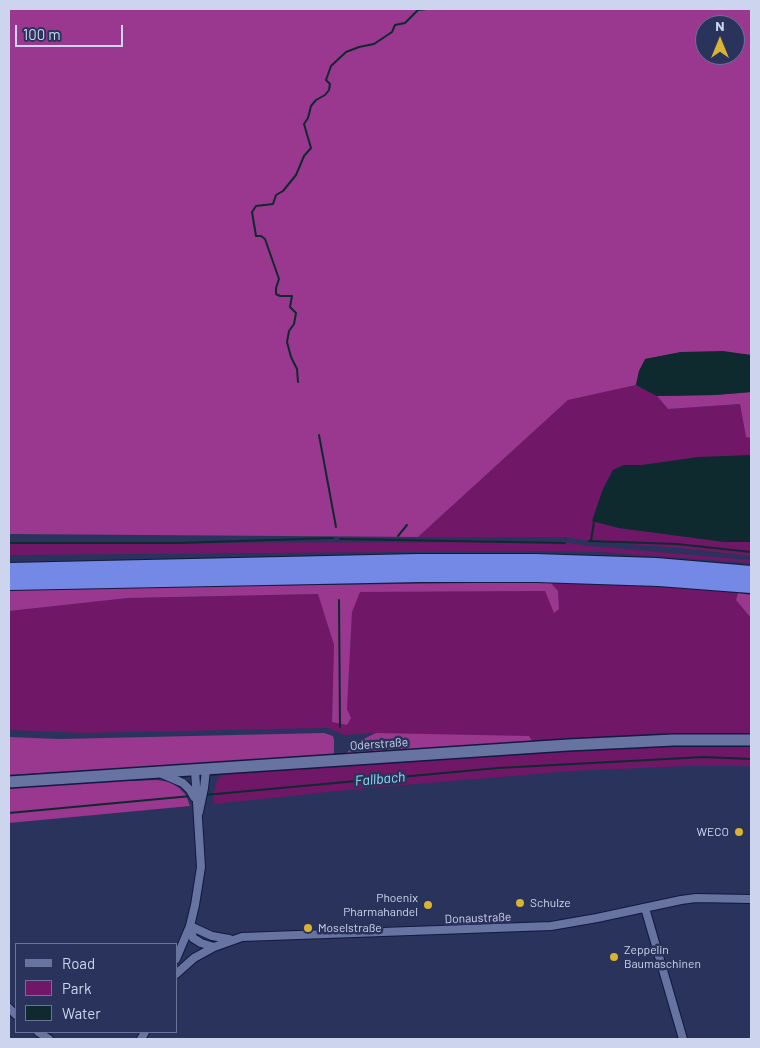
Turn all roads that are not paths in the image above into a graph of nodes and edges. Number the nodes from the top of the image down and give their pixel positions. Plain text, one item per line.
1 (9, 570) edge
2 (751, 573) edge
3 (9, 583) edge
4 (751, 586) edge
5 (751, 740) edge
6 (201, 770) junction
7 (156, 772) junction
8 (9, 782) edge
9 (193, 789) junction
10 (199, 800) junction
11 (751, 899) edge
12 (645, 908) junction
13 (190, 926) junction
14 (234, 939) junction
15 (214, 946) junction
16 (178, 954) edge
17 (178, 972) edge
18 (683, 1039) edge

1 - 2 highway
3 - 4 highway
5 - 6 street, Oderstraße
6 - 7 street, Oderstraße
6 - 9 street
6 - 10 street
7 - 8 street, Oderstraße
7 - 9 street
9 - 10 street
10 - 13 street
11 - 12 street, Donaustraße
12 - 14 street, Donaustraße
12 - 18 street
13 - 14 street, Donaustraße
13 - 15 street
13 - 16 street
14 - 15 street, Donaustraße
15 - 17 street, Donaustraße

